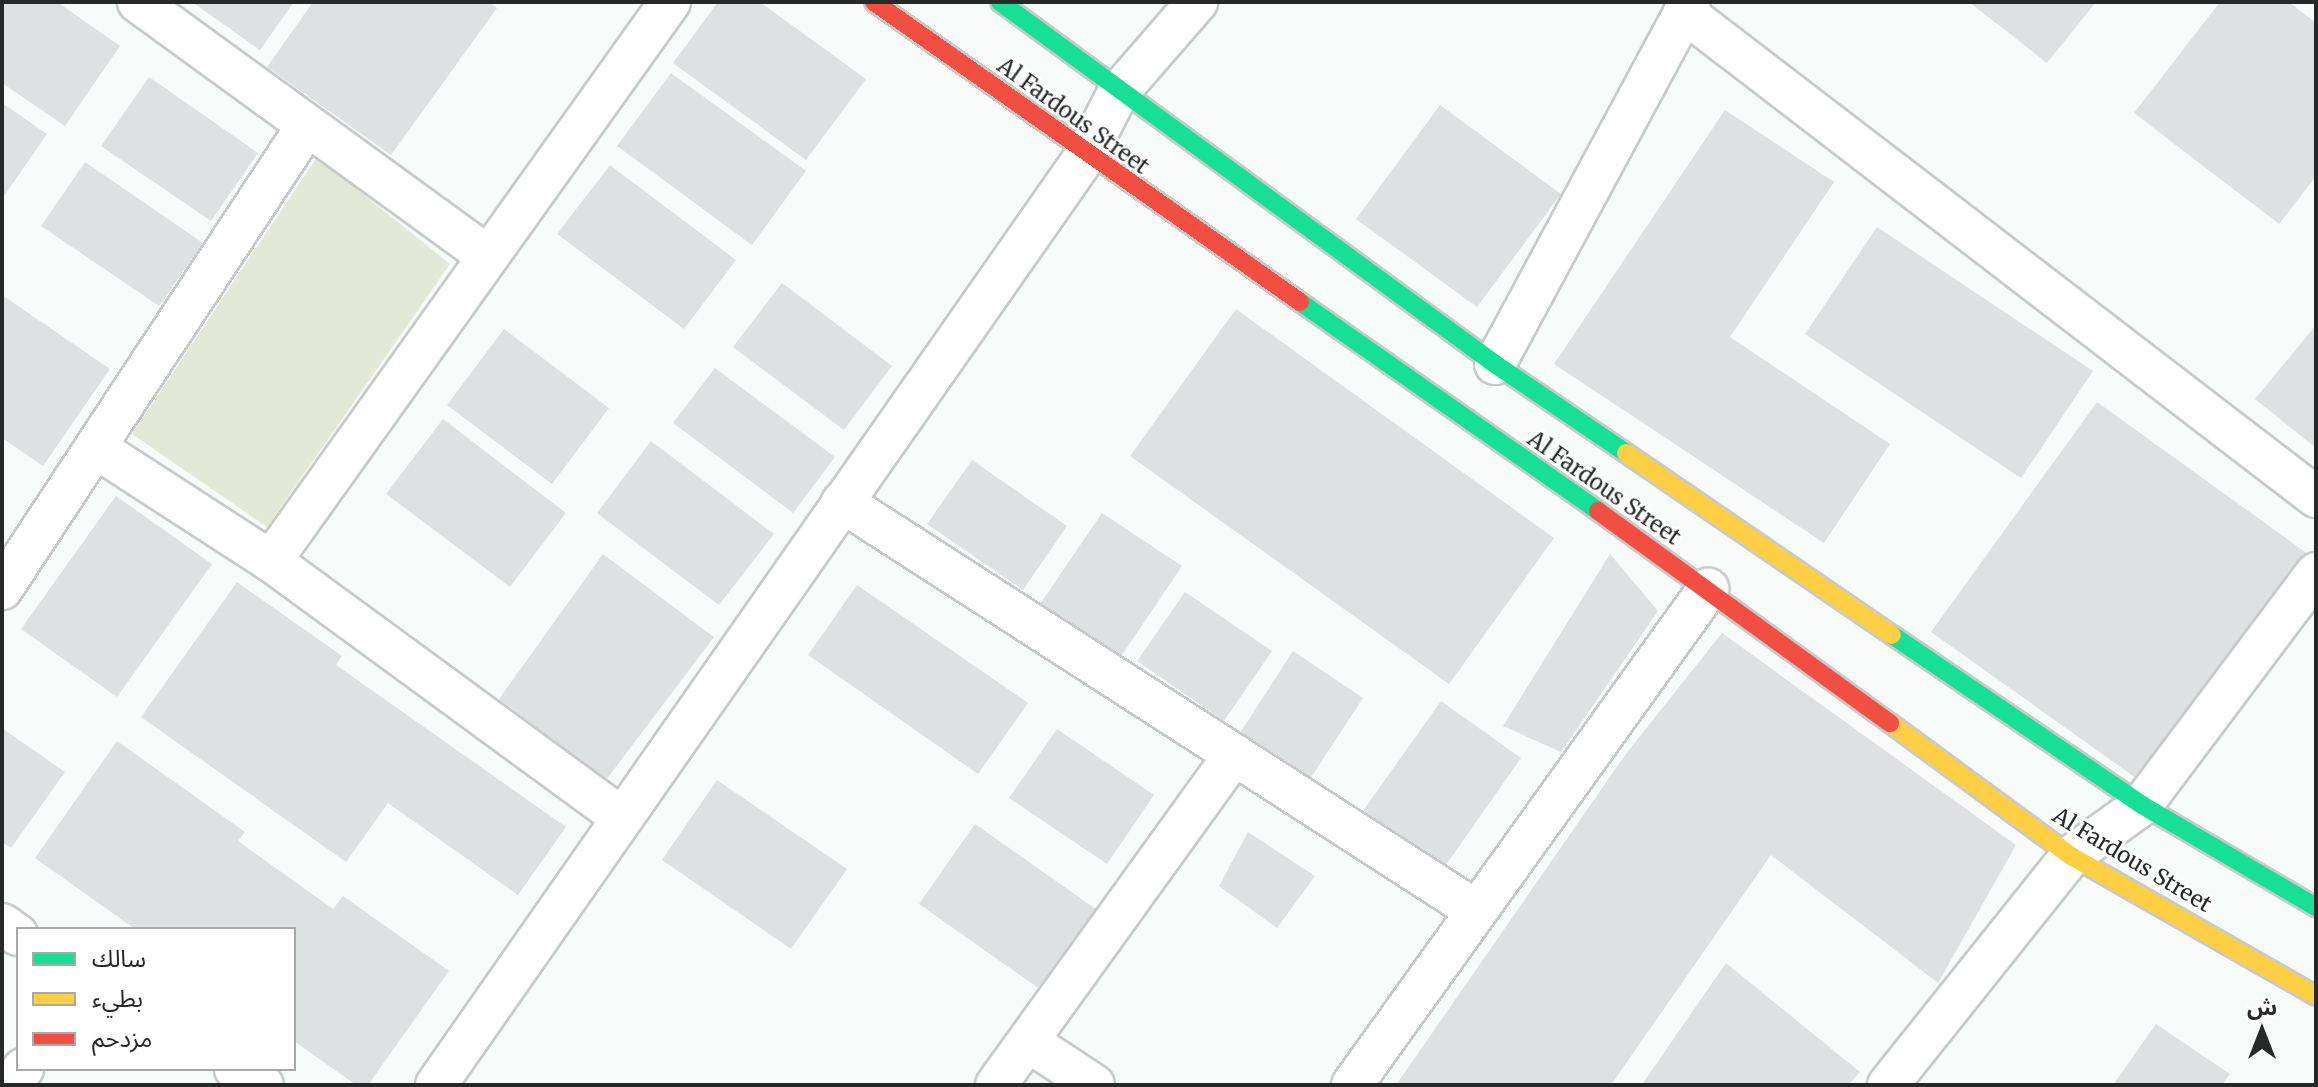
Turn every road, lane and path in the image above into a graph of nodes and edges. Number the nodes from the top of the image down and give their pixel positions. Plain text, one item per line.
1 (138, 2) edge
2 (670, 2) edge
3 (874, 2) edge
4 (1000, 2) edge
5 (1197, 2) edge
6 (1687, 7) edge
7 (1118, 93) junction
8 (307, 126) junction
9 (1086, 155) junction
10 (486, 255) junction
11 (1495, 364) junction
12 (96, 448) junction
13 (2316, 497) edge
14 (842, 502) junction
15 (271, 561) junction
16 (2316, 573) edge
17 (2, 589) edge
18 (1708, 589) junction
19 (1234, 755) junction
20 (2142, 805) junction
21 (622, 818) junction
22 (2071, 856) junction
23 (2316, 907) edge
24 (1477, 911) junction
25 (2316, 996) edge
26 (1029, 1042) junction
27 (238, 1071) edge
28 (263, 1085) edge
29 (436, 1085) edge
30 (996, 1085) edge
31 (1094, 1085) edge
32 (1352, 1085) edge
33 (1888, 1085) edge

1 - 8 street
2 - 10 street
3 - 9 main road, Al Fardous Street
4 - 7 main road, Al Fardous Street
5 - 7 street
6 - 11 street
6 - 13 street
7 - 9 street
7 - 11 main road, Al Fardous Street
8 - 10 street
8 - 12 street
9 - 14 street
9 - 18 main road, Al Fardous Street
10 - 15 street
11 - 20 main road, Al Fardous Street
12 - 15 street
12 - 17 street
14 - 19 street
14 - 21 street
15 - 21 street
16 - 20 street
18 - 22 main road, Al Fardous Street
18 - 24 street
19 - 24 street
19 - 26 street
20 - 22 street
20 - 23 main road, Al Fardous Street
21 - 29 street
22 - 25 main road, Al Fardous Street
22 - 33 street
24 - 32 street
26 - 30 street
26 - 31 street
27 - 28 street

